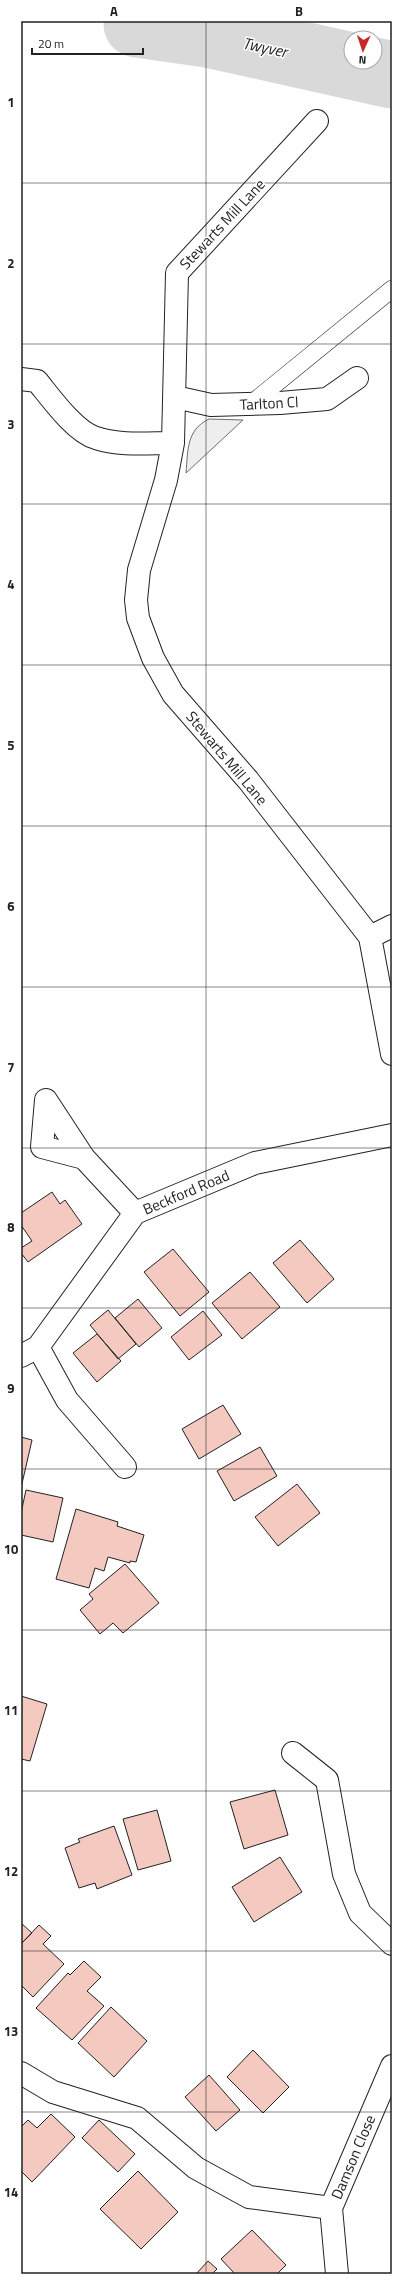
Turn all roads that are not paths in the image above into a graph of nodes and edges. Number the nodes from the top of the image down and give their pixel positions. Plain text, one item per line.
1 (317, 121) dead end
2 (392, 289) edge
3 (357, 378) dead end
4 (21, 379) edge
5 (175, 396) junction
6 (251, 404) junction
7 (173, 443) junction
8 (392, 926) edge
9 (370, 937) junction
10 (392, 1054) edge
11 (392, 1135) edge
12 (84, 1158) dead end
13 (135, 1213) junction
14 (30, 1351) edge
15 (125, 1467) dead end
16 (293, 1753) dead end
17 (392, 1944) edge
18 (392, 2066) edge
19 (21, 2074) edge
20 (331, 2208) junction
21 (337, 2274) edge

1 - 5 street, Stewarts Mill Lane
2 - 6 lane
3 - 6 street, Tarlton Cl
4 - 7 street
5 - 6 street, Tarlton Cl
5 - 7 street, Stewarts Mill Lane
7 - 9 street, Stewarts Mill Lane
8 - 9 street
9 - 10 street, Stewarts Mill Lane
11 - 13 street, Beckford Road
12 - 13 street
13 - 14 street, Beckford Road
14 - 15 street
16 - 17 street
18 - 20 street, Damson Close
19 - 20 street
20 - 21 street, Damson Close

